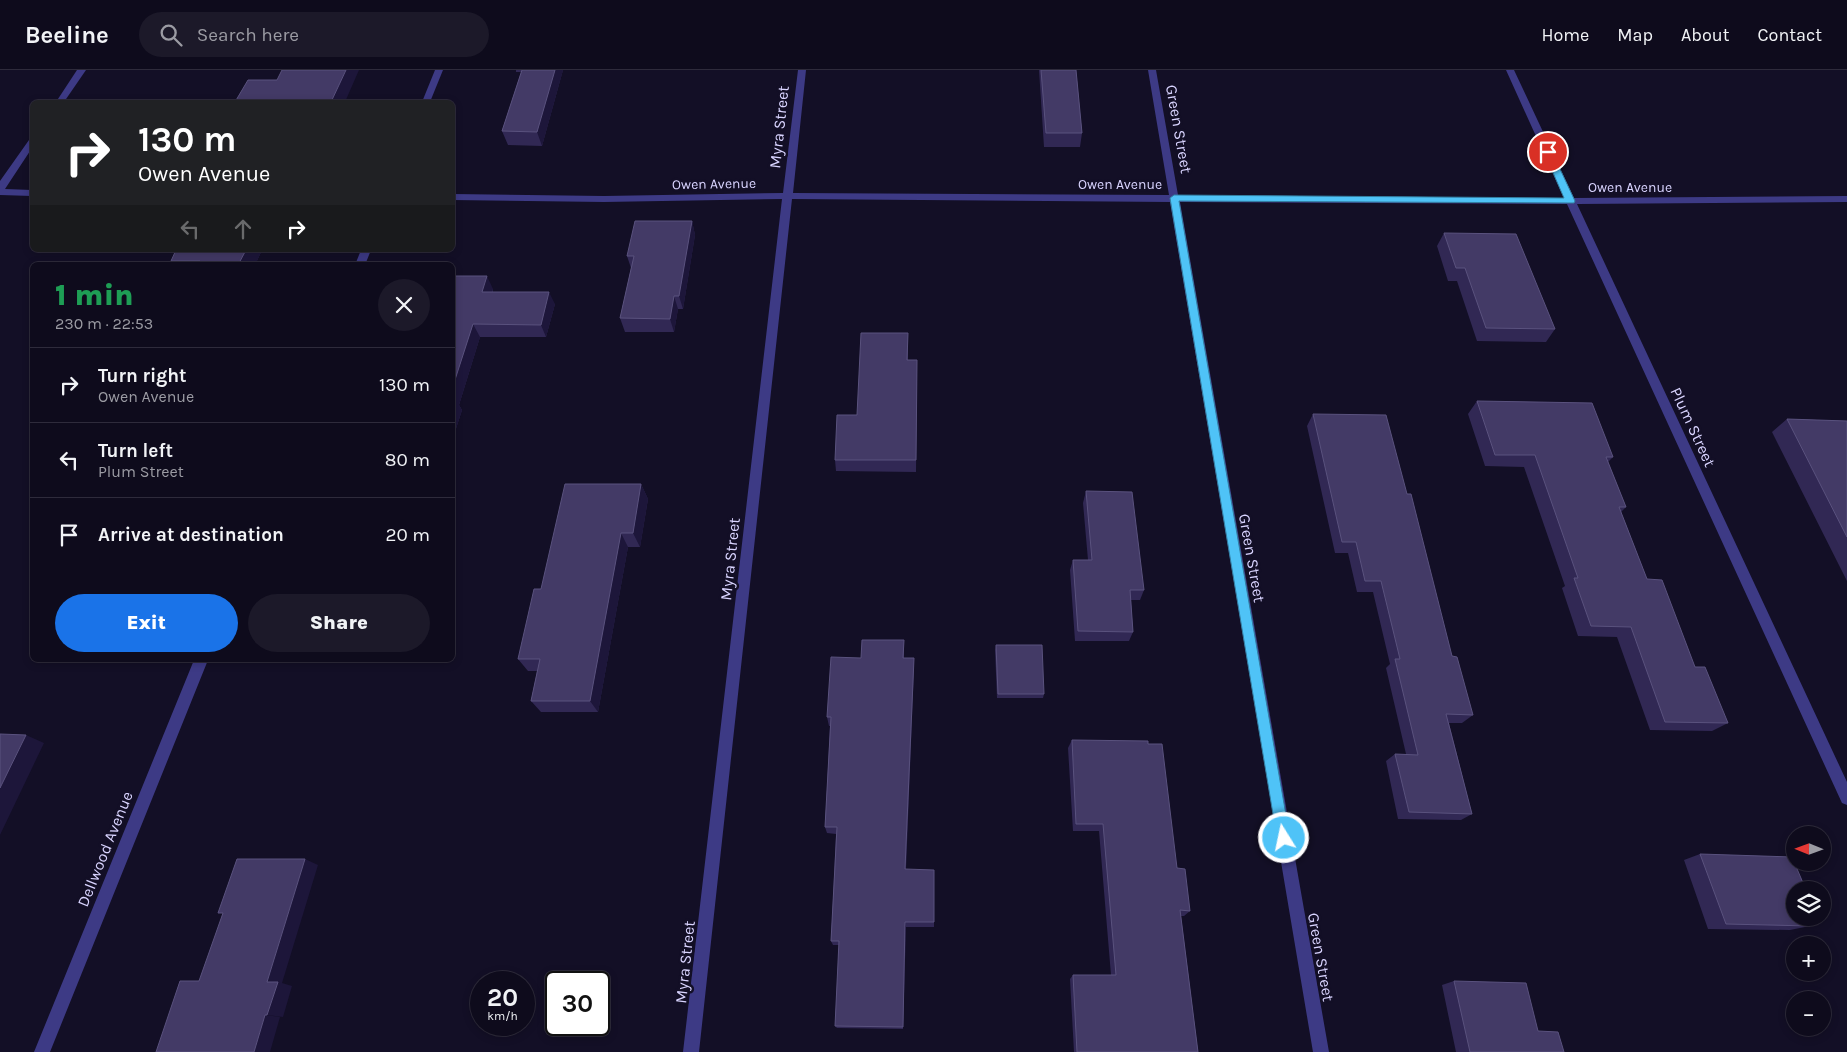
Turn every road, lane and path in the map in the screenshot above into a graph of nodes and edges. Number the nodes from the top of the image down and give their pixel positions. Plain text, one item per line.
1 (82, 70) edge
2 (439, 70) edge
3 (802, 70) edge
4 (1152, 70) edge
5 (1510, 70) edge
6 (61, 100) edge
7 (427, 100) edge
8 (30, 145) edge
9 (0, 190) edge
10 (30, 192) edge
11 (788, 196) junction
12 (455, 197) edge
13 (1174, 198) junction
14 (1847, 199) edge
15 (1570, 201) junction
16 (200, 662) edge
17 (1847, 798) edge
18 (42, 1052) edge
19 (691, 1052) edge
20 (1320, 1052) edge

1 - 6 street
2 - 7 street
3 - 11 street, Myra Street
4 - 13 street, Green Street
5 - 15 street, Plum Street
8 - 9 street
9 - 10 street
11 - 12 street, Owen Avenue
11 - 13 street, Owen Avenue
11 - 19 street, Myra Street
13 - 15 street, Owen Avenue
13 - 20 street, Green Street
14 - 15 street, Owen Avenue
15 - 17 street, Plum Street
16 - 18 street, Dellwood Avenue

